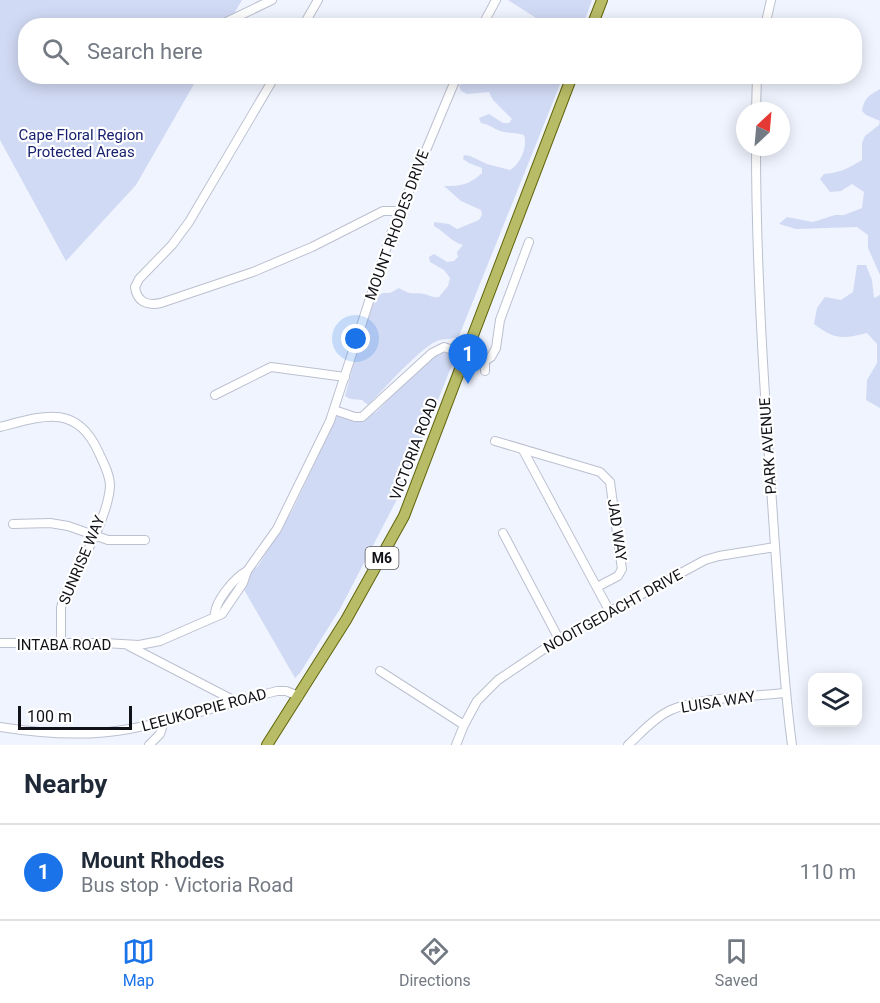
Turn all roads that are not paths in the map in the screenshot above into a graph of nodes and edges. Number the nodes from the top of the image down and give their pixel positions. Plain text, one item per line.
1 (272, 0) edge
2 (318, 0) edge
3 (496, 0) edge
4 (602, 0) edge
5 (771, 0) edge
6 (235, 18) edge
7 (308, 18) edge
8 (486, 18) edge
9 (595, 18) edge
10 (767, 18) edge
11 (269, 84) edge
12 (454, 84) edge
13 (569, 84) edge
14 (756, 84) edge
15 (756, 102) edge
16 (756, 156) edge
17 (400, 211) junction
18 (529, 242) dead end
19 (465, 355) junction
20 (485, 361) junction
21 (485, 371) dead end
22 (345, 377) junction
23 (215, 395) dead end
24 (334, 410) junction
25 (0, 428) edge
26 (495, 441) dead end
27 (524, 450) junction
28 (13, 524) dead end
29 (503, 533) dead end
30 (94, 536) junction
31 (145, 540) dead end
32 (775, 547) junction
33 (247, 571) joint
34 (597, 587) junction
35 (610, 612) junction
36 (559, 639) junction
37 (0, 644) edge
38 (61, 644) junction
39 (129, 646) junction
40 (380, 671) dead end
41 (785, 693) junction
42 (299, 696) junction
43 (236, 701) junction
44 (164, 722) junction
45 (464, 725) junction
46 (0, 727) edge
47 (149, 745) edge
48 (267, 745) edge
49 (456, 745) edge
50 (628, 745) edge
51 (792, 745) edge

1 - 6 street
2 - 7 street
3 - 8 street
4 - 9 main road
5 - 10 street
11 - 17 street
12 - 17 street, MOUNT RHODES DRIVE
13 - 19 main road, VICTORIA ROAD / M6
14 - 15 street
16 - 32 street, PARK AVENUE
17 - 22 street, MOUNT RHODES DRIVE
18 - 20 street
19 - 20 street
19 - 24 street
19 - 42 main road, VICTORIA ROAD / M6
20 - 21 street
22 - 23 street
22 - 24 street, MOUNT RHODES DRIVE
24 - 33 street, MOUNT RHODES DRIVE
25 - 30 street, SUNRISE WAY
26 - 27 street, JAD WAY
27 - 34 street
27 - 34 street, JAD WAY
28 - 30 street
29 - 36 street
30 - 31 street
30 - 38 street, SUNRISE WAY
32 - 35 street, NOOITGEDACHT DRIVE
32 - 41 street, PARK AVENUE
33 - 39 street, INTABA ROAD
34 - 35 street
35 - 36 street, NOOITGEDACHT DRIVE
36 - 45 street, NOOITGEDACHT DRIVE
37 - 38 street, INTABA ROAD
38 - 39 street, INTABA ROAD
39 - 43 street, INTABA ROAD
40 - 45 street
41 - 50 street, LUISA WAY
41 - 51 street, PARK AVENUE
42 - 43 street, LEEUKOPPIE ROAD
42 - 48 main road, VICTORIA ROAD / M6
43 - 44 street, LEEUKOPPIE ROAD
44 - 46 street, LEEUKOPPIE ROAD
44 - 47 street
45 - 49 street, NOOITGEDACHT DRIVE

